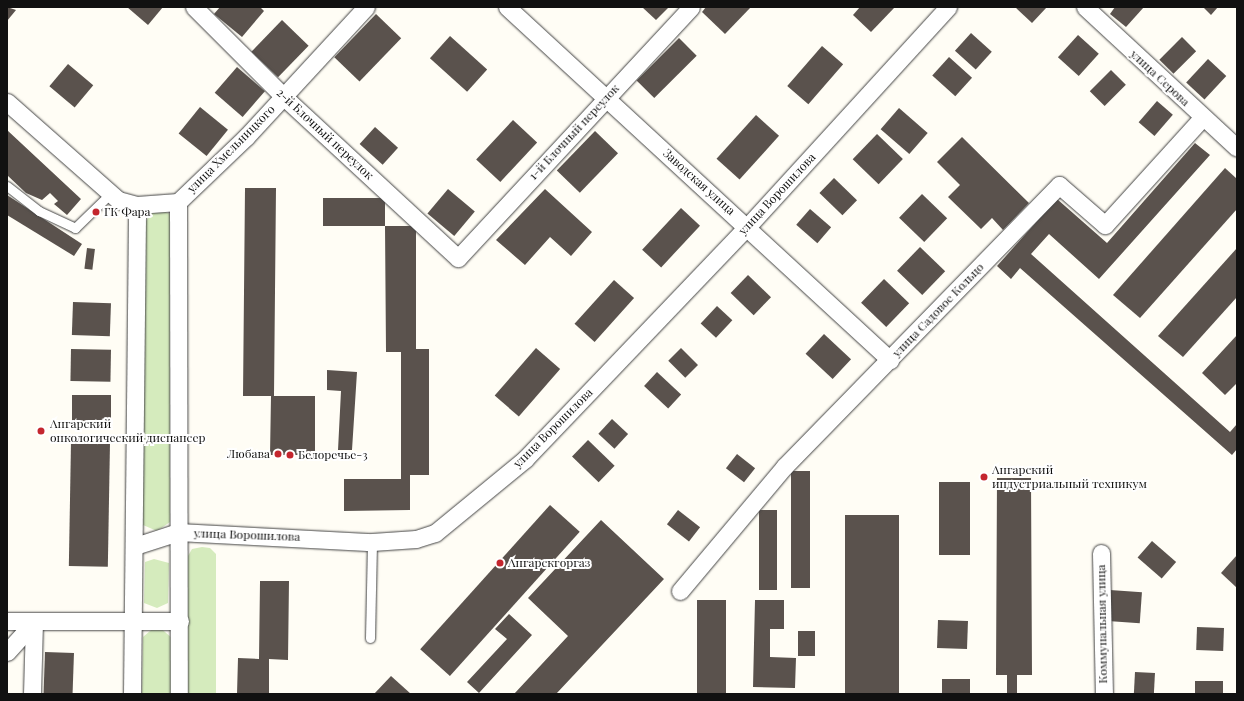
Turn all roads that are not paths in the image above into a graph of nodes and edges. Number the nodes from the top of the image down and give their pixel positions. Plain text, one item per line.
1 (194, 7) edge
2 (366, 7) edge
3 (507, 7) edge
4 (691, 7) edge
5 (948, 7) edge
6 (1085, 7) edge
7 (284, 97) junction
8 (606, 99) junction
9 (7, 102) edge
10 (1202, 118) junction
11 (1237, 148) edge
12 (7, 186) edge
13 (114, 197) junction
14 (178, 202) junction
15 (137, 205) junction
16 (748, 226) junction
17 (458, 258) joint
18 (890, 360) junction
19 (178, 532) junction
20 (372, 542) junction
21 (136, 546) junction
22 (1101, 553) dead end
23 (680, 591) dead end
24 (133, 620) junction
25 (180, 621) junction
26 (7, 622) edge
27 (34, 622) junction
28 (370, 638) dead end
29 (7, 652) edge
30 (32, 694) edge
31 (132, 694) edge
32 (179, 694) edge
33 (1104, 694) edge

1 - 7 street, 2-й Блочный переулок
2 - 7 street, улица Хмельницкого
3 - 8 street, Заводская улица
4 - 8 street, 1-й Блочный переулок
5 - 16 street, улица Ворошилова
6 - 10 street, улица Серова
7 - 14 street, улица Хмельницкого
7 - 17 street, 2-й Блочный переулок
8 - 16 street, Заводская улица
8 - 17 street, 1-й Блочный переулок
9 - 13 street
10 - 11 street, улица Серова
10 - 18 street, улица Садовое Кольцо
12 - 13 lane
13 - 15 street
14 - 15 street
14 - 19 street
15 - 21 street
16 - 18 street, Заводская улица
16 - 20 street, улица Ворошилова
18 - 23 street, улица Садовое Кольцо
19 - 20 street, улица Ворошилова
19 - 21 street
19 - 25 street, улица Ворошилова
20 - 28 lane
21 - 24 street
22 - 33 street, Коммунальная улица
24 - 25 street
24 - 27 street
24 - 31 street
25 - 32 street, улица Ворошилова
26 - 27 street
27 - 29 street
27 - 30 street

